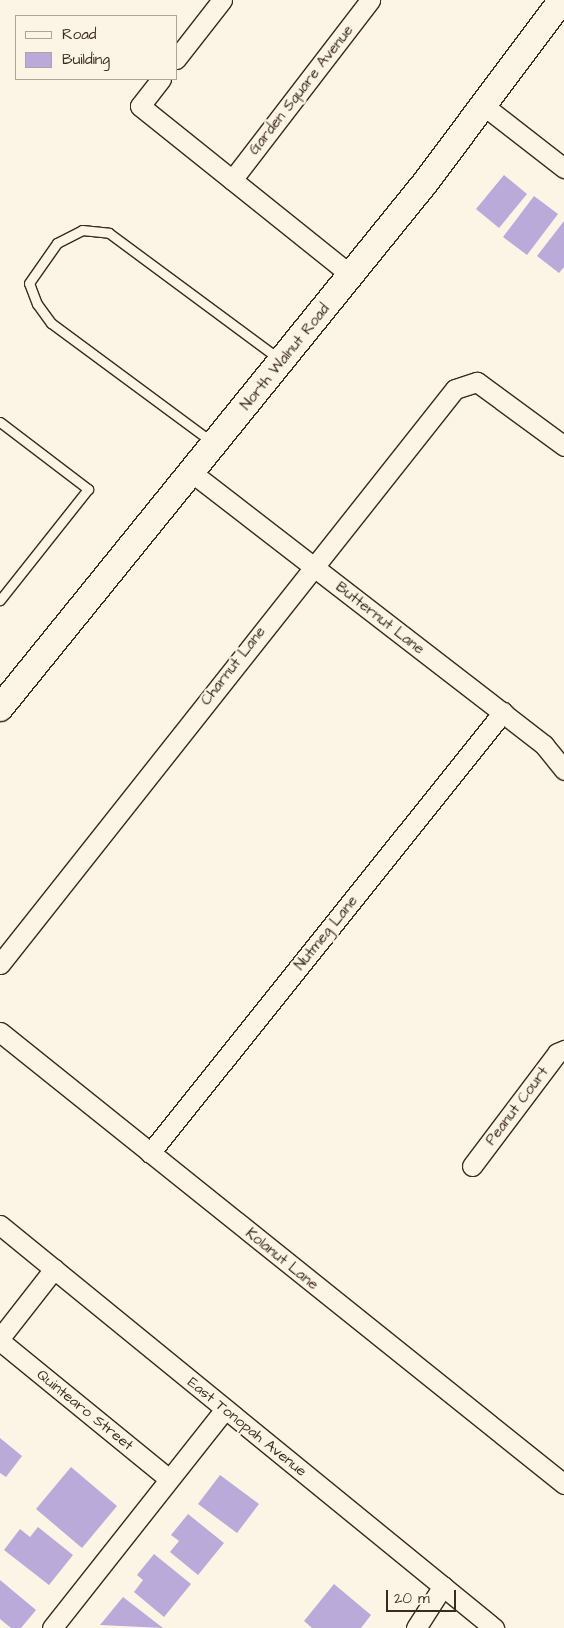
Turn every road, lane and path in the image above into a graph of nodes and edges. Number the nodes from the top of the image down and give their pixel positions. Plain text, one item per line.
1 (222, 0) edge
2 (370, 0) edge
3 (562, 0) edge
4 (178, 56) edge
5 (160, 80) edge
6 (483, 105) junction
7 (564, 168) edge
8 (232, 180) junction
9 (351, 275) junction
10 (281, 361) junction
11 (0, 422) edge
12 (214, 444) junction
13 (564, 446) edge
14 (191, 472) junction
15 (312, 565) junction
16 (0, 600) edge
17 (2, 702) edge
18 (503, 712) junction
19 (564, 770) edge
20 (0, 964) edge
21 (0, 1032) edge
22 (564, 1050) edge
23 (150, 1153) junction
24 (472, 1166) dead end
25 (0, 1225) edge
26 (54, 1269) junction
27 (0, 1339) edge
28 (226, 1409) junction
29 (170, 1479) junction
30 (564, 1484) edge
31 (443, 1586) junction
32 (52, 1628) edge
33 (416, 1628) edge
34 (494, 1628) edge

1 - 4 street
2 - 8 street, Garden Square Avenue
3 - 6 street, North Walnut Road
5 - 8 street
6 - 7 street
6 - 9 street, North Walnut Road
8 - 9 street
9 - 10 street, North Walnut Road
10 - 12 street, North Walnut Road
10 - 12 lane
11 - 16 lane
12 - 14 street, North Walnut Road
13 - 15 street, Charnut Lane
14 - 15 street, Butternut Lane
14 - 17 street, North Walnut Road
15 - 18 street, Butternut Lane
15 - 20 street, Charnut Lane
18 - 19 street, Butternut Lane
18 - 23 street, Nutmeg Lane
21 - 23 street, Kolanut Lane
22 - 24 street, Peanut Court
23 - 30 street, Kolanut Lane
25 - 26 street, East Tonopah Avenue
26 - 27 street
26 - 28 street, East Tonopah Avenue
27 - 29 street, Quintearo Street
28 - 29 street
28 - 31 street, East Tonopah Avenue
29 - 32 street
31 - 33 street
31 - 34 street, East Tonopah Avenue

